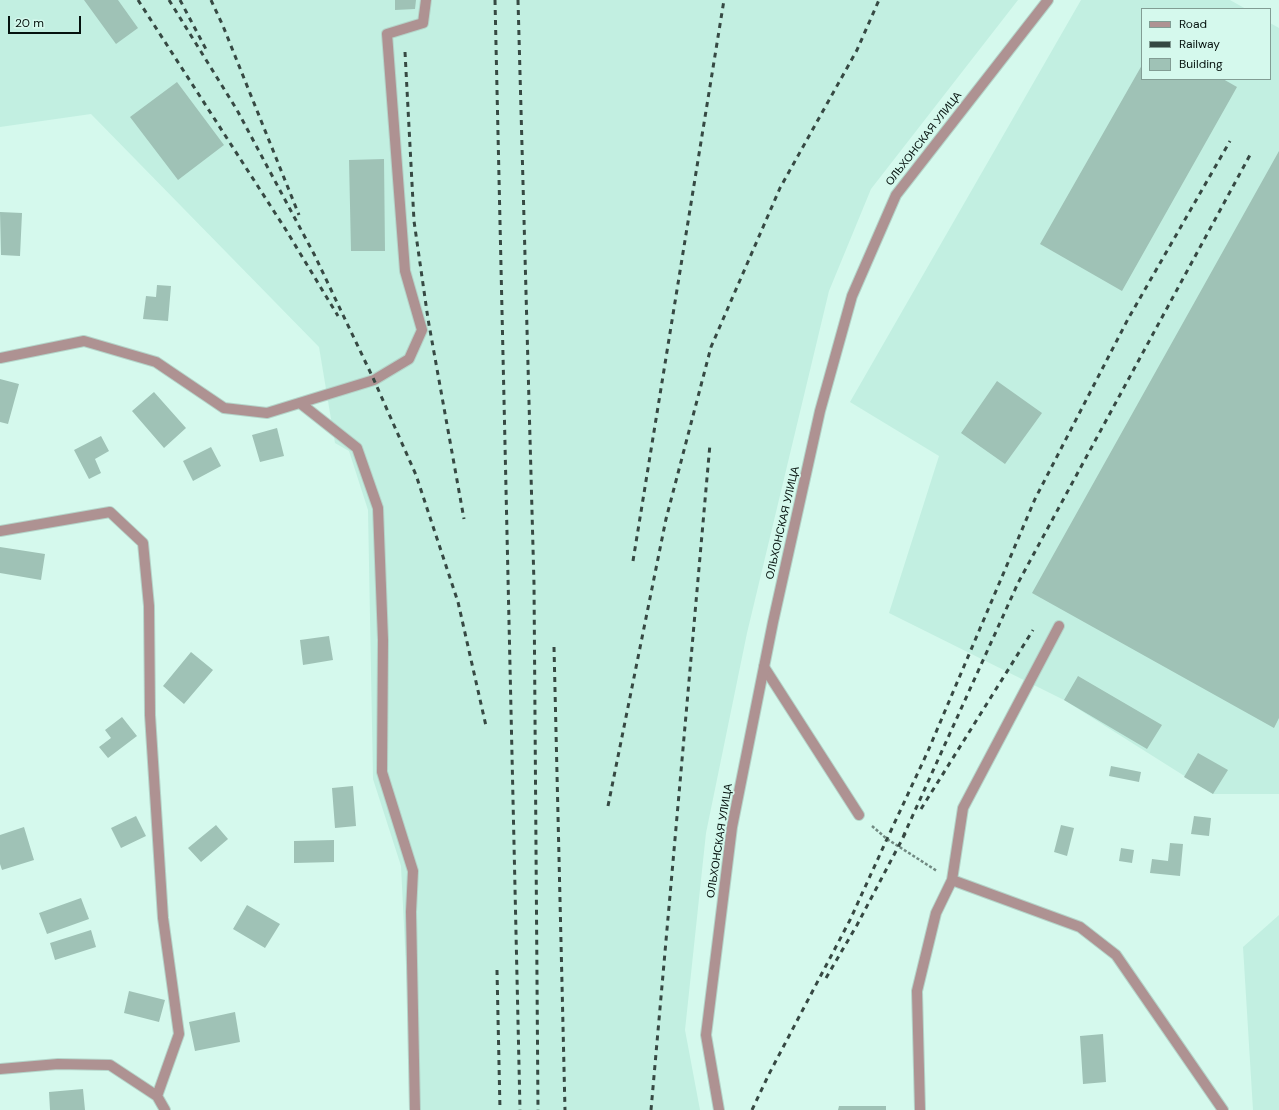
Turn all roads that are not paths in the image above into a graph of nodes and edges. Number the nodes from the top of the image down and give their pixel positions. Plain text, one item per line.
1 (426, 0) edge
2 (1048, 0) edge
3 (0, 358) edge
4 (300, 403) junction
5 (0, 530) edge
6 (1059, 626) dead end
7 (764, 667) junction
8 (859, 815) road end
9 (952, 880) junction
10 (0, 1069) edge
11 (157, 1096) junction
12 (165, 1110) edge
13 (416, 1110) edge
14 (718, 1110) edge
15 (920, 1110) edge
16 (1222, 1110) edge

1 - 4 street
2 - 7 street, ОЛЬХОНСКАЯ УЛИЦА
3 - 4 street
4 - 13 street
5 - 11 street
6 - 9 street
7 - 8 street
7 - 14 street, ОЛЬХОНСКАЯ УЛИЦА
9 - 15 street
9 - 16 street
10 - 11 street
11 - 12 street

